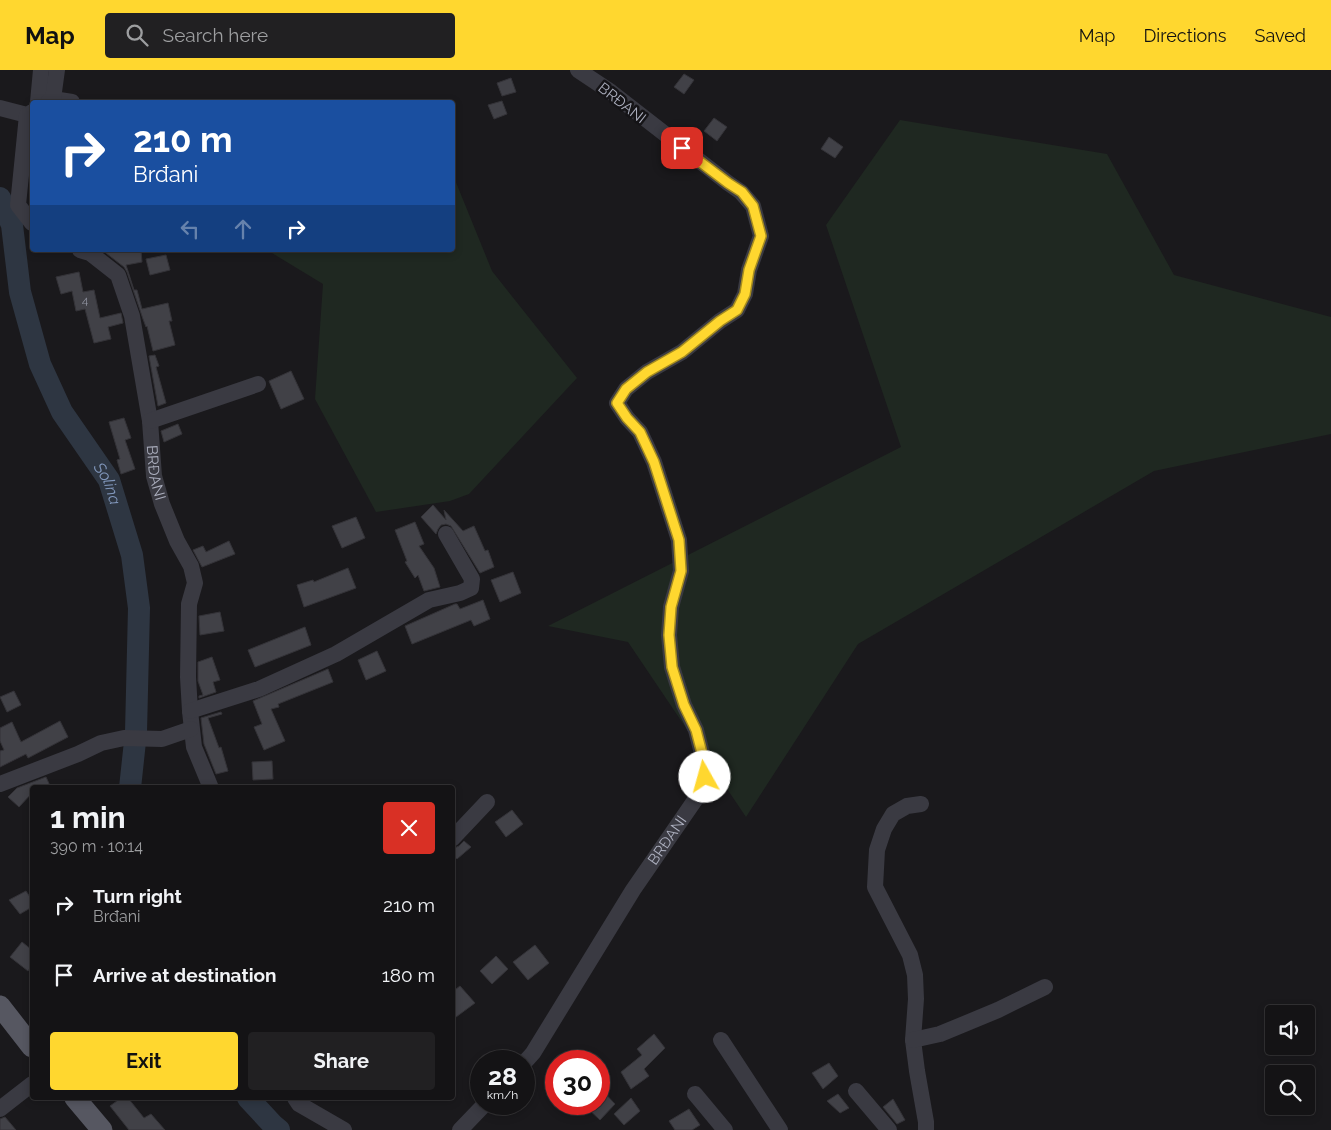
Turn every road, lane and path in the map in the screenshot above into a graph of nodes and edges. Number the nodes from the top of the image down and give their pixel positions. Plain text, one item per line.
1 (41, 70) edge
2 (57, 70) edge
3 (578, 70) edge
4 (46, 100) edge
5 (46, 100) edge
6 (0, 108) edge
7 (30, 114) edge
8 (30, 220) edge
9 (85, 252) edge
10 (258, 384) dead end
11 (150, 421) junction
12 (446, 534) dead end
13 (190, 710) junction
14 (191, 728) junction
15 (0, 784) edge
16 (210, 785) edge
17 (487, 802) dead end
18 (921, 804) dead end
19 (455, 836) edge
20 (1045, 987) dead end
21 (0, 1006) edge
22 (721, 1040) dead end
23 (913, 1040) junction
24 (30, 1044) edge
25 (535, 1050) edge
26 (30, 1086) edge
27 (856, 1091) dead end
28 (695, 1094) dead end
29 (77, 1100) edge
30 (296, 1100) edge
31 (0, 1109) edge
32 (474, 1115) edge
33 (102, 1130) edge
34 (344, 1130) edge
35 (460, 1130) edge
36 (726, 1130) edge
37 (780, 1130) edge
38 (889, 1130) edge
39 (926, 1130) edge

1 - 4 street
2 - 5 street
3 - 25 street, BRĐANI
6 - 7 street
7 - 8 street
9 - 11 street, BRĐANI
10 - 11 street
11 - 13 street, BRĐANI
12 - 13 street
13 - 14 street, BRĐANI
14 - 15 street
14 - 16 street, BRĐANI
17 - 19 street
18 - 23 street
20 - 23 street
21 - 24 main road
22 - 37 street
23 - 39 street
26 - 31 street
27 - 38 street
28 - 36 street
29 - 33 main road
30 - 34 street
32 - 35 street

